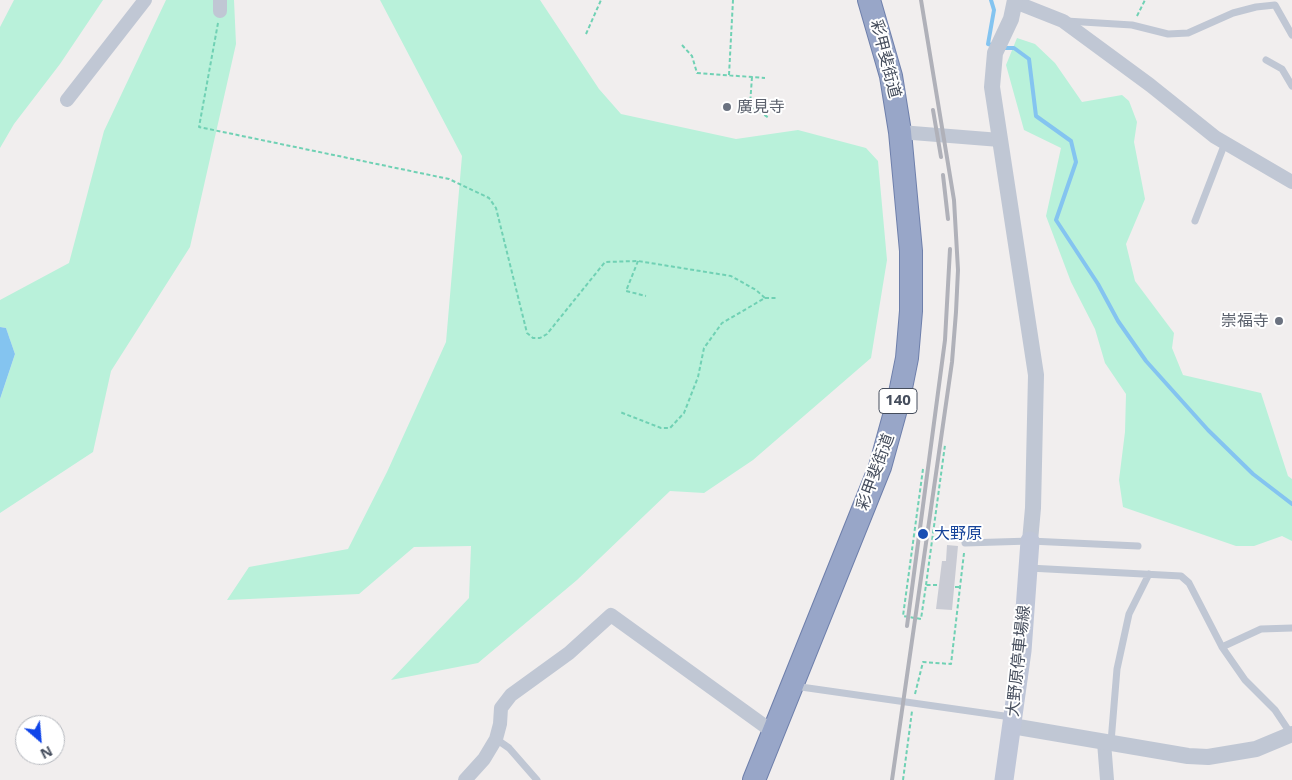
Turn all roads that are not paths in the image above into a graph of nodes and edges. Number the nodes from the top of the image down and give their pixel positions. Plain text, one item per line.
1 (145, 0) edge
2 (869, 0) edge
3 (1015, 1) edge
4 (1063, 21) junction
5 (1292, 35) edge
6 (1266, 60) dead end
7 (1292, 86) edge
8 (67, 100) dead end
9 (900, 132) junction
10 (1000, 140) junction
11 (1224, 142) junction
12 (1292, 182) edge
13 (1195, 221) dead end
14 (1030, 541) junction
15 (965, 543) road end
16 (1138, 546) dead end
17 (1028, 568) junction
18 (1149, 574) junction
19 (1292, 628) edge
20 (1222, 648) junction
21 (791, 686) junction
22 (1012, 722) junction
23 (773, 732) junction
24 (1292, 735) edge
25 (496, 739) junction
26 (1107, 743) junction
27 (465, 780) edge
28 (537, 780) edge
29 (754, 780) edge
30 (1004, 780) edge
31 (1107, 780) edge

1 - 8 street
2 - 9 highway, 彩甲斐街道 / 140
3 - 4 street
3 - 10 street
4 - 5 lane
4 - 11 street
6 - 7 lane
9 - 10 street
9 - 21 highway, 彩甲斐街道 / 140
10 - 14 street
11 - 12 street
11 - 13 lane
14 - 15 lane
14 - 16 lane
14 - 17 main road, 大野原停車場線
17 - 18 lane
17 - 22 main road, 大野原停車場線
18 - 20 lane
18 - 26 lane
19 - 20 lane
20 - 24 lane
21 - 22 lane
21 - 23 highway, 彩甲斐街道 / 140
22 - 26 street
22 - 30 main road, 大野原停車場線
23 - 25 street
23 - 29 highway, 彩甲斐街道 / 140
24 - 26 street
25 - 27 street
25 - 28 lane
26 - 31 street

